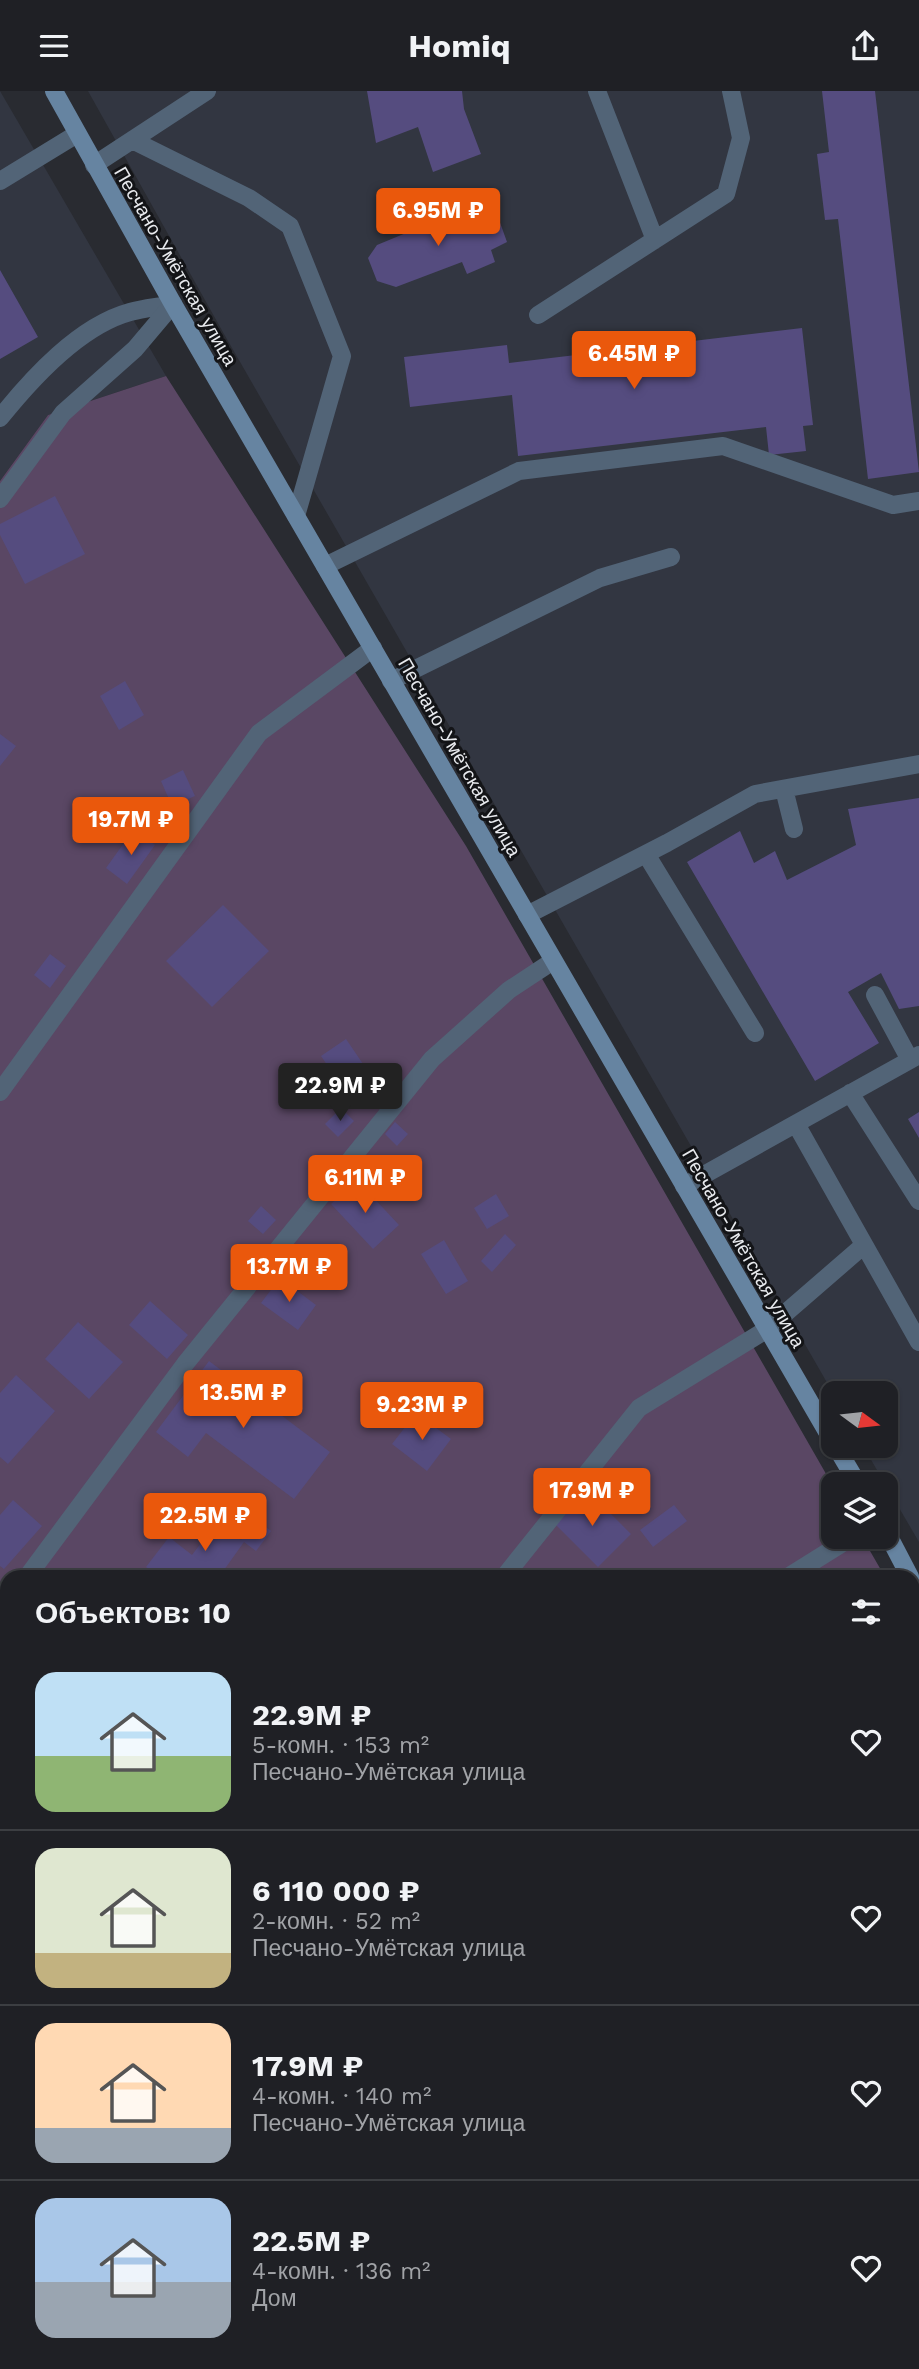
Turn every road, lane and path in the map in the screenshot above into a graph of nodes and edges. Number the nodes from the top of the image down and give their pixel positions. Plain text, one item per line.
1 (54, 91) edge
2 (207, 91) edge
3 (597, 91) edge
4 (731, 91) edge
5 (77, 134) junction
6 (132, 140) junction
7 (94, 165) junction
8 (0, 181) edge
9 (655, 240) junction
10 (173, 304) junction
11 (538, 314) dead end
12 (0, 418) edge
13 (0, 499) edge
14 (919, 501) edge
15 (296, 516) junction
16 (671, 557) dead end
17 (325, 566) junction
18 (373, 648) junction
19 (391, 681) junction
20 (919, 765) edge
21 (784, 789) junction
22 (794, 829) dead end
23 (646, 854) junction
24 (527, 915) junction
25 (553, 961) junction
26 (875, 995) dead end
27 (755, 1033) dead end
28 (915, 1057) edge
29 (0, 1092) edge
30 (850, 1093) junction
31 (796, 1124) junction
32 (684, 1187) junction
33 (919, 1201) edge
34 (864, 1245) junction
35 (766, 1330) junction
36 (919, 1342) edge
37 (821, 1422) edge
38 (833, 1549) edge
39 (895, 1549) edge
40 (32, 1570) edge
41 (510, 1570) edge
42 (799, 1570) edge
43 (906, 1570) edge

1 - 5 main road, Песчано-Умётская улица
2 - 6 street
3 - 9 street
4 - 9 street
5 - 7 main road, Песчано-Умётская улица
5 - 8 street
6 - 7 street
6 - 15 street
7 - 10 main road, Песчано-Умётская улица
9 - 11 street
10 - 12 street
10 - 13 street
10 - 15 main road, Песчано-Умётская улица
14 - 17 street
15 - 17 main road, Песчано-Умётская улица
16 - 19 street
17 - 18 main road, Песчано-Умётская улица
18 - 19 main road, Песчано-Умётская улица
18 - 29 street
19 - 24 main road, Песчано-Умётская улица
20 - 21 street
21 - 22 street
21 - 23 street
23 - 24 street
23 - 27 street
24 - 25 main road, Песчано-Умётская улица
25 - 32 main road, Песчано-Умётская улица
25 - 40 street
26 - 28 street
28 - 30 street
30 - 31 street
30 - 33 street
31 - 32 street
31 - 34 street
32 - 35 main road, Песчано-Умётская улица
34 - 35 street
34 - 36 street
35 - 37 main road, Песчано-Умётская улица
35 - 41 street
38 - 42 street
39 - 43 main road

